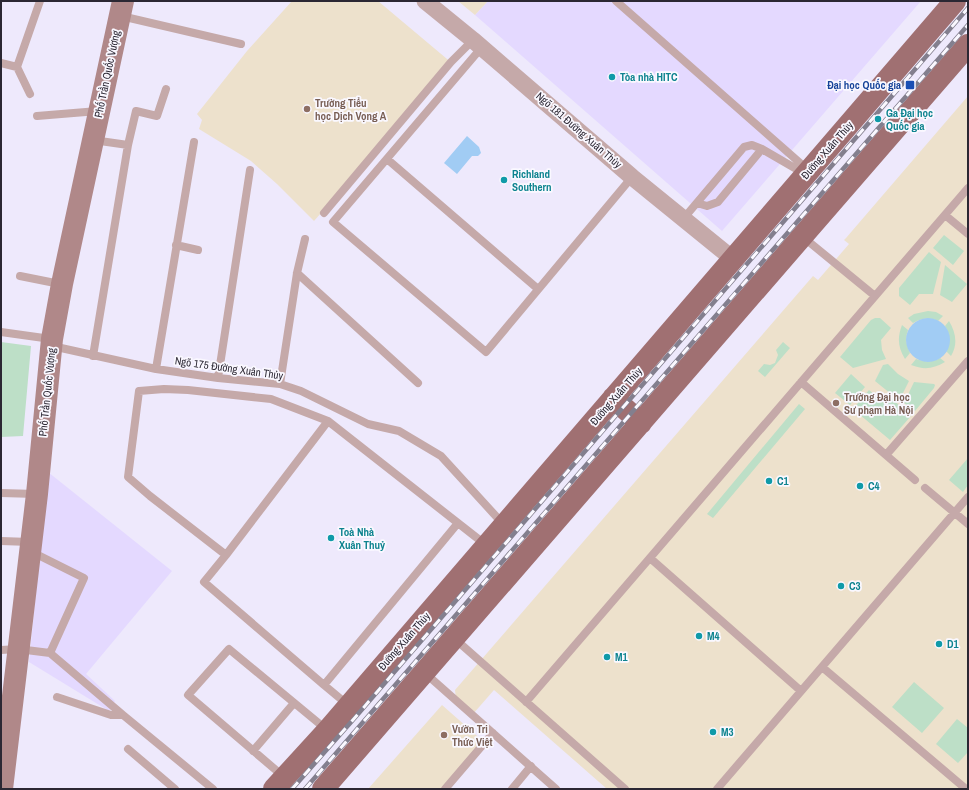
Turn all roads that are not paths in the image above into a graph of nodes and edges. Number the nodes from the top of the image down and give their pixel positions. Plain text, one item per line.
1 (40, 1) edge
2 (425, 1) edge
3 (616, 1) edge
4 (955, 1) edge
5 (121, 8) edge
6 (478, 43) junction
7 (241, 44) dead end
8 (968, 44) edge
9 (1, 63) edge
10 (17, 67) junction
11 (166, 89) dead end
12 (30, 94) dead end
13 (99, 111) junction
14 (37, 116) dead end
15 (93, 140) junction
16 (194, 142) dead end
17 (128, 145) junction
18 (762, 149) junction
19 (387, 159) junction
20 (250, 170) dead end
21 (808, 173) junction
22 (632, 176) junction
23 (968, 188) edge
24 (697, 203) junction
25 (324, 213) dead end
26 (945, 215) junction
27 (684, 218) junction
28 (968, 234) edge
29 (802, 236) junction
30 (305, 239) dead end
31 (176, 245) junction
32 (198, 250) dead end
33 (733, 259) junction
34 (297, 273) junction
35 (20, 276) dead end
36 (62, 284) junction
37 (538, 289) junction
38 (875, 296) junction
39 (1, 332) edge
40 (52, 343) junction
41 (93, 356) junction
42 (968, 361) edge
43 (156, 369) junction
44 (218, 378) junction
45 (801, 382) junction
46 (418, 383) dead end
47 (280, 384) junction
48 (613, 398) junction
49 (328, 421) junction
50 (641, 423) junction
51 (886, 455) junction
52 (915, 480) dead end
53 (925, 488) dead end
54 (1, 493) edge
55 (37, 494) junction
56 (968, 497) edge
57 (954, 513) junction
58 (458, 523) junction
59 (968, 524) edge
60 (504, 525) junction
61 (1, 541) edge
62 (30, 546) junction
63 (487, 546) junction
64 (226, 555) junction
65 (650, 558) junction
66 (454, 639) junction
67 (10, 649) edge
68 (50, 653) junction
69 (822, 667) junction
70 (424, 672) junction
71 (324, 685) junction
72 (801, 691) junction
73 (57, 697) dead end
74 (526, 702) junction
75 (294, 703) junction
76 (349, 706) junction
77 (123, 715) junction
78 (328, 730) junction
79 (493, 733) junction
80 (128, 749) dead end
81 (253, 751) junction
82 (531, 766) junction
83 (280, 783) edge
84 (2, 789) edge
85 (175, 789) edge
86 (213, 789) edge
87 (323, 789) edge
88 (445, 789) edge
89 (512, 789) edge
90 (556, 789) edge
91 (625, 789) edge
92 (717, 789) edge
93 (966, 789) edge

1 - 10 lane
2 - 6 street, Ngõ 181 Đường Xuân Thủy
3 - 21 lane
4 - 21 main road, Đường Xuân Thủy
5 - 7 lane
5 - 13 street, Phố Trần Quốc Vượng
6 - 19 lane
6 - 22 street, Ngõ 181 Đường Xuân Thủy
6 - 25 lane
8 - 29 main road
9 - 10 lane
10 - 12 lane
11 - 17 lane
13 - 14 lane
13 - 15 street, Phố Trần Quốc Vượng
15 - 17 lane
15 - 36 street, Phố Trần Quốc Vượng
16 - 31 lane
17 - 41 lane
18 - 21 lane
18 - 24 lane
18 - 24 lane
19 - 37 lane
19 - 37 lane
20 - 44 lane
21 - 33 main road, Đường Xuân Thủy
22 - 27 street, Ngõ 181 Đường Xuân Thủy
22 - 37 lane
23 - 26 lane
24 - 27 lane
26 - 28 lane
26 - 38 lane
27 - 33 street, Ngõ 181 Đường Xuân Thủy
29 - 38 lane
29 - 50 main road
30 - 34 lane
31 - 32 lane
31 - 43 lane
33 - 48 main road, Đường Xuân Thủy
34 - 46 lane
34 - 47 lane
35 - 36 lane
36 - 40 street, Phố Trần Quốc Vượng
38 - 45 lane
39 - 40 lane, Ngõ 175 Đường Xuân Thủy
40 - 41 lane, Ngõ 175 Đường Xuân Thủy
40 - 55 street, Phố Trần Quốc Vượng
41 - 43 lane, Ngõ 175 Đường Xuân Thủy
42 - 51 lane
43 - 44 lane, Ngõ 175 Đường Xuân Thủy
44 - 47 lane, Ngõ 175 Đường Xuân Thủy
45 - 51 lane
45 - 65 lane
47 - 60 lane, Ngõ 175 Đường Xuân Thủy
48 - 50 main road
48 - 60 main road, Đường Xuân Thủy
49 - 58 lane
49 - 64 lane
49 - 64 lane
50 - 66 main road
51 - 52 lane
53 - 57 lane
54 - 55 lane
55 - 62 street, Phố Trần Quốc Vượng
56 - 57 lane
57 - 59 lane
57 - 69 lane
58 - 63 lane
58 - 71 lane
60 - 63 main road, Đường Xuân Thủy
61 - 62 lane
62 - 67 street, Phố Trần Quốc Vượng
62 - 68 lane
63 - 76 main road, Đường Xuân Thủy
64 - 71 lane
65 - 72 lane
65 - 74 lane
66 - 70 main road
66 - 74 lane
67 - 68 lane
67 - 84 street, Phố Trần Quốc Vượng
68 - 77 lane
69 - 72 lane
69 - 93 lane
70 - 79 lane
70 - 87 main road
71 - 76 lane
72 - 92 lane
73 - 77 lane
74 - 91 lane
75 - 78 lane
75 - 81 lane
75 - 81 lane
76 - 78 main road, Đường Xuân Thủy
77 - 86 lane
78 - 83 main road, Đường Xuân Thủy
79 - 82 lane
79 - 88 lane
80 - 85 lane
81 - 83 lane
82 - 89 lane
82 - 90 lane

